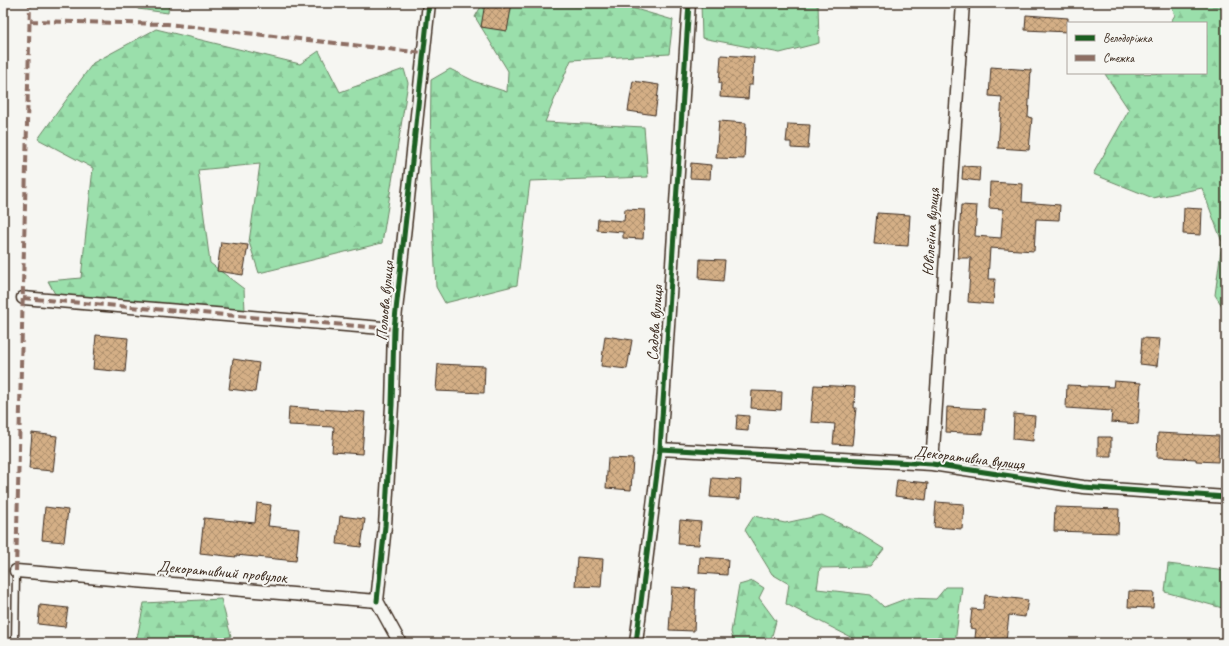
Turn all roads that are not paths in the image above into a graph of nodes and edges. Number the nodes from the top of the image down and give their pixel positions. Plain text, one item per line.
1 (428, 3) edge
2 (689, 3) edge
3 (963, 3) edge
4 (23, 298) dead end
5 (394, 329) junction
6 (660, 449) junction
7 (932, 464) junction
8 (1226, 497) edge
9 (16, 571) joint
10 (377, 601) junction
11 (15, 643) edge
12 (400, 643) edge
13 (636, 643) edge

1 - 5 street, Польова вулиця
2 - 6 street, Садова вулиця
3 - 7 street, Ювілейна вулиця
4 - 5 street
5 - 10 street, Польова вулиця
6 - 7 street, Декоративна вулиця
6 - 13 street, Садова вулиця
7 - 8 street, Декоративна вулиця
9 - 10 street, Декоративний провулок
9 - 11 lane
10 - 12 street

